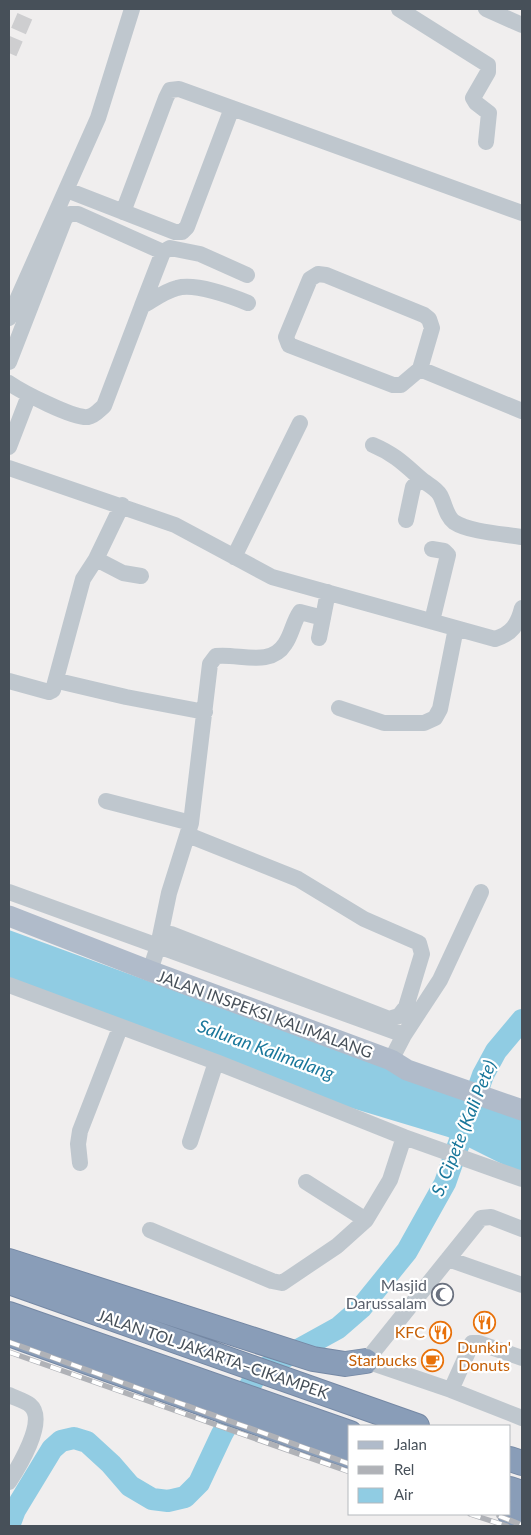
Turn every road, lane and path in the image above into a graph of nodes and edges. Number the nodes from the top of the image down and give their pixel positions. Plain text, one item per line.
1 (132, 9) edge
2 (399, 9) edge
3 (486, 9) edge
4 (522, 25) edge
5 (232, 108) junction
6 (486, 142) dead end
7 (67, 190) junction
8 (123, 212) junction
9 (522, 213) edge
10 (163, 252) junction
11 (247, 275) dead end
12 (248, 303) dead end
13 (142, 306) junction
14 (9, 318) edge
15 (9, 362) edge
16 (420, 369) junction
17 (9, 383) edge
18 (29, 395) junction
19 (522, 411) edge
20 (300, 423) dead end
21 (373, 445) dead end
22 (9, 447) edge
23 (9, 468) edge
24 (420, 479) junction
25 (122, 505) junction
26 (406, 520) dead end
27 (522, 537) edge
28 (432, 549) dead end
29 (234, 557) junction
30 (96, 559) junction
31 (141, 576) dead end
32 (328, 592) junction
33 (521, 617) edge
34 (323, 618) junction
35 (432, 621) junction
36 (456, 628) junction
37 (318, 638) dead end
38 (58, 680) junction
39 (9, 681) edge
40 (339, 708) dead end
41 (205, 712) junction
42 (106, 801) dead end
43 (190, 829) junction
44 (9, 892) edge
45 (481, 892) dead end
46 (9, 916) edge
47 (171, 934) dead end
48 (202, 945) junction
49 (158, 946) junction
50 (196, 961) junction
51 (150, 971) junction
52 (270, 979) junction
53 (188, 984) junction
54 (9, 985) edge
55 (259, 1010) junction
56 (120, 1028) junction
57 (404, 1035) junction
58 (216, 1062) junction
59 (399, 1065) junction
60 (522, 1110) edge
61 (404, 1137) junction
62 (190, 1142) dead end
63 (80, 1163) dead end
64 (522, 1179) edge
65 (306, 1182) dead end
66 (366, 1220) junction
67 (522, 1229) edge
68 (150, 1230) dead end
69 (448, 1259) junction
70 (9, 1261) edge
71 (9, 1282) edge
72 (522, 1285) edge
73 (9, 1295) edge
74 (9, 1314) edge
75 (9, 1334) edge
76 (522, 1358) edge
77 (366, 1361) junction
78 (448, 1389) junction
79 (9, 1395) edge
80 (522, 1418) edge
81 (384, 1425) edge
82 (414, 1425) edge
83 (348, 1432) edge
84 (348, 1455) edge
85 (9, 1482) edge

1 - 7 street
2 - 6 street
3 - 4 street
5 - 8 street
5 - 8 street
5 - 9 street
7 - 8 street
7 - 14 street
10 - 11 street
10 - 13 street
10 - 15 street
12 - 13 street
13 - 18 street
16 - 16 street
16 - 19 street
17 - 18 street
18 - 22 street
20 - 29 street
21 - 24 street
23 - 25 street
24 - 26 street
24 - 27 street
25 - 29 street
25 - 30 street
28 - 35 street
29 - 32 street
30 - 31 street
30 - 38 street
32 - 34 street
32 - 35 street
33 - 36 street
34 - 37 street
34 - 41 street
35 - 36 street
36 - 40 street
38 - 39 street
38 - 41 street
41 - 43 street
42 - 43 street
43 - 49 street
43 - 52 street
44 - 49 street
45 - 57 street
46 - 51 main road, JALAN INSPEKSI KALIMALANG
47 - 48 street
48 - 50 street
48 - 52 street
49 - 50 street
49 - 51 street
50 - 52 street
50 - 53 street
51 - 53 main road, JALAN INSPEKSI KALIMALANG
52 - 55 street
52 - 57 street
53 - 55 main road, JALAN INSPEKSI KALIMALANG
54 - 56 street
55 - 59 main road, JALAN INSPEKSI KALIMALANG
56 - 58 street
56 - 63 street
57 - 59 street
58 - 61 street
58 - 62 street
59 - 60 main road, JALAN INSPEKSI KALIMALANG
61 - 64 street
61 - 66 street
65 - 66 street
66 - 68 street
67 - 69 street
69 - 72 street
69 - 77 street
70 - 77 highway
71 - 82 highway, JALAN TOL JAKARTA–CIKAMPEK
73 - 81 highway
74 - 83 highway
75 - 84 highway
76 - 78 street
77 - 78 street
78 - 80 street
79 - 85 street

